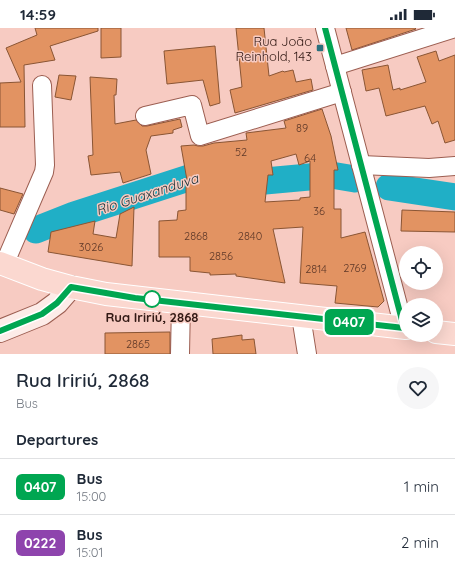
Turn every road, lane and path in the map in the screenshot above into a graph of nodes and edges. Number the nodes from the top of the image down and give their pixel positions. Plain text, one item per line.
1 (325, 28) edge
2 (455, 28) edge
3 (335, 66) junction
4 (42, 85) dead end
5 (342, 92) junction
6 (145, 116) dead end
7 (455, 166) edge
8 (364, 177) junction
9 (2, 264) edge
10 (71, 287) junction
11 (181, 302) junction
12 (399, 306) edge
13 (301, 316) junction
14 (399, 327) edge
15 (0, 331) edge
16 (443, 333) edge
17 (455, 334) edge
18 (180, 354) edge
19 (307, 354) edge

1 - 3 street
2 - 3 street
3 - 5 street
4 - 9 street
5 - 6 street
5 - 8 street
7 - 8 street
8 - 12 street
9 - 10 main road
10 - 11 main road
10 - 15 street
11 - 13 main road
11 - 18 street
13 - 14 main road
13 - 19 street
16 - 17 main road

